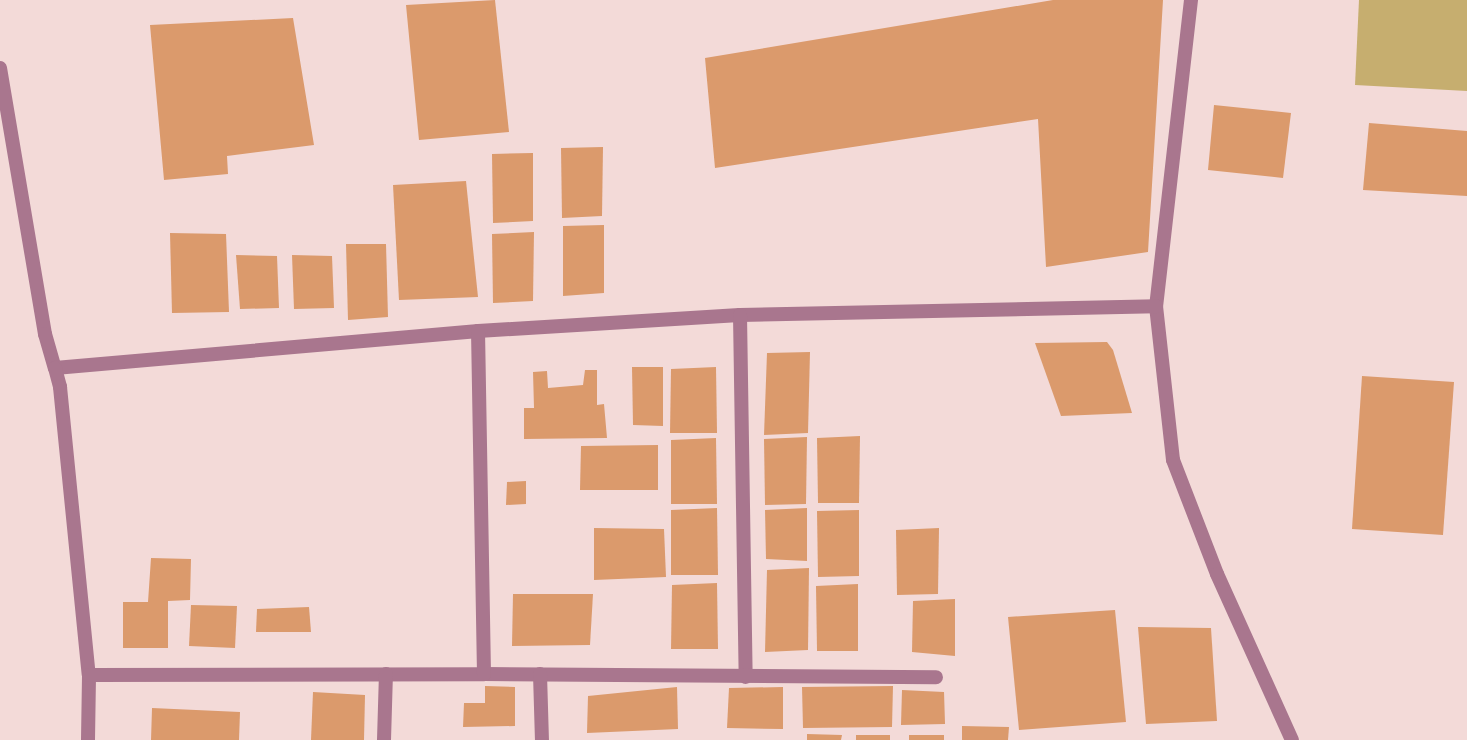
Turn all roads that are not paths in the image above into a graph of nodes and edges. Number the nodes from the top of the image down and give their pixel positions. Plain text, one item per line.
1 (1191, 0) edge
2 (0, 68) edge
3 (1156, 306) junction
4 (740, 315) junction
5 (478, 331) junction
6 (55, 368) junction
7 (386, 674) junction
8 (484, 674) junction
9 (540, 674) junction
10 (89, 675) junction
11 (746, 677) junction
12 (936, 677) dead end
13 (88, 740) edge
14 (384, 740) edge
15 (542, 740) edge
16 (1292, 740) edge

1 - 3 street
2 - 6 street
3 - 4 street
3 - 16 street
4 - 5 street
4 - 11 street
5 - 6 street
5 - 8 street
6 - 10 street
7 - 8 street
7 - 10 street
7 - 14 street
8 - 9 street
9 - 11 street
9 - 15 street
10 - 13 street
11 - 12 street

